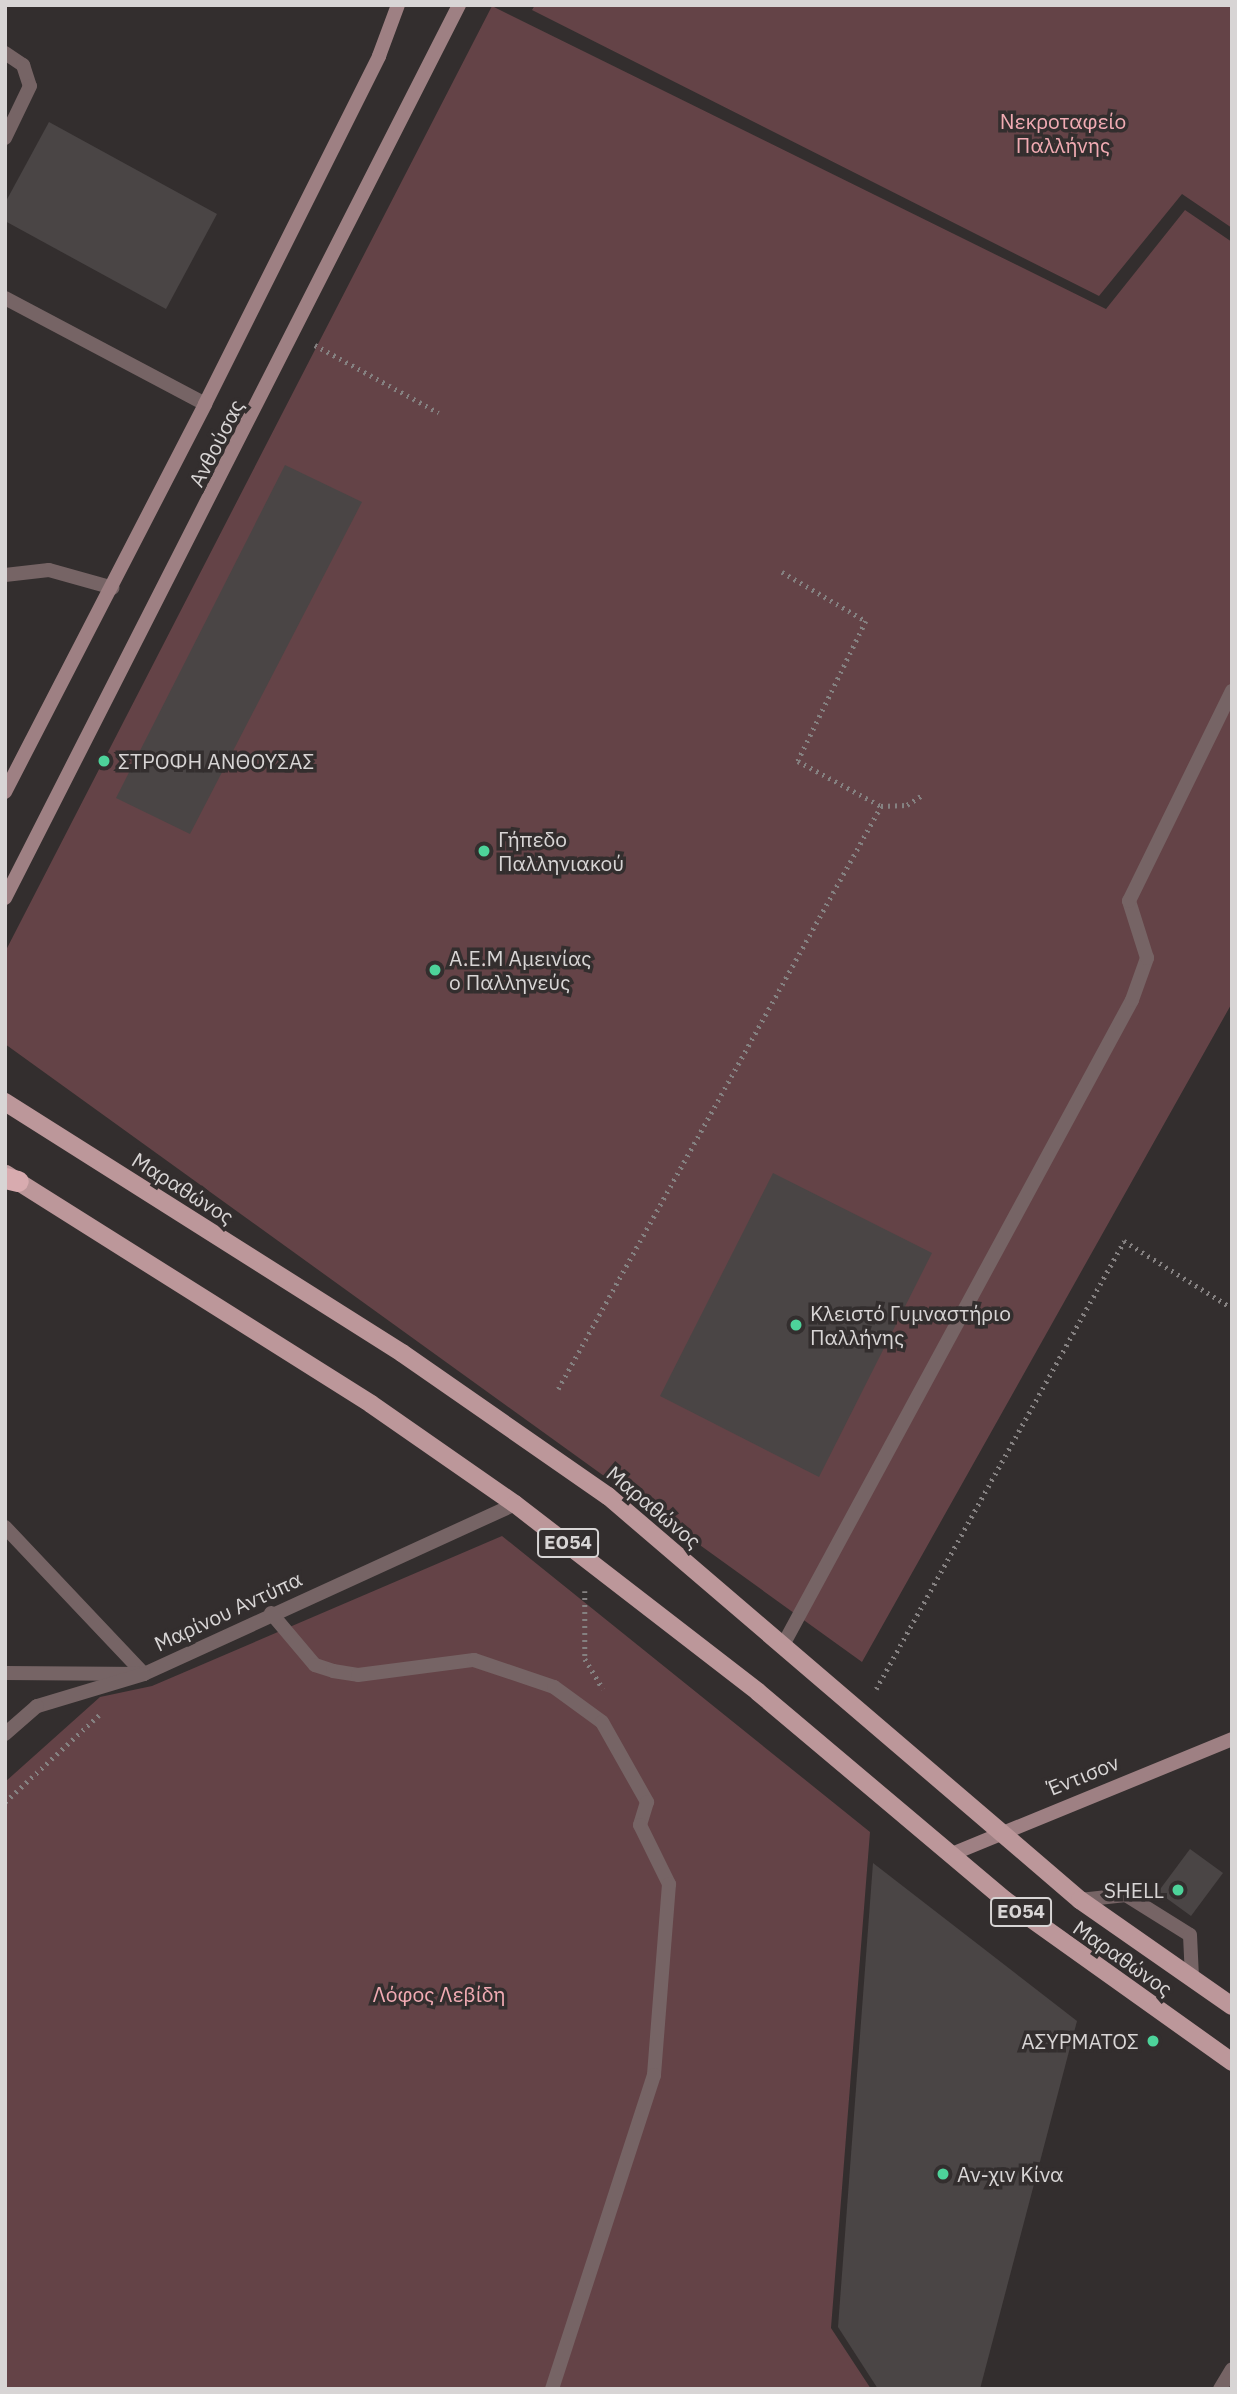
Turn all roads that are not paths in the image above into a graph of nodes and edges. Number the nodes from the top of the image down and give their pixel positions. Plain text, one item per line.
1 (398, 5) edge
2 (459, 5) edge
3 (5, 53) edge
4 (5, 138) edge
5 (5, 298) edge
6 (205, 404) junction
7 (5, 575) edge
8 (113, 588) junction
9 (1232, 691) edge
10 (5, 792) edge
11 (5, 898) edge
12 (5, 1102) edge
13 (9, 1177) edge
14 (514, 1504) junction
15 (5, 1527) edge
16 (271, 1613) junction
17 (783, 1645) junction
18 (5, 1673) edge
19 (144, 1674) junction
20 (5, 1734) edge
21 (1232, 1739) edge
22 (1000, 1830) junction
23 (952, 1854) junction
24 (1080, 1900) junction
25 (1192, 1978) junction
26 (1232, 2006) edge
27 (1232, 2062) edge
28 (1232, 2369) edge
29 (552, 2389) edge
30 (1220, 2389) edge

1 - 6 street, Ανθούσας
2 - 11 street, Ανθούσας
3 - 4 street
5 - 6 street
6 - 8 street, Ανθούσας
7 - 8 street
8 - 10 street, Ανθούσας
9 - 17 street
12 - 17 main road, Μαραθώνος / ΕΟ54
13 - 14 main road, Μαραθώνος / ΕΟ54
14 - 16 street, Μαρίνου Αντύπα
14 - 23 main road, Μαραθώνος / ΕΟ54
15 - 19 street, Μαρίνου Αντύπα
16 - 19 street, Μαρίνου Αντύπα
16 - 29 street
17 - 22 main road, Μαραθώνος / ΕΟ54
18 - 19 street
19 - 20 street
21 - 22 street, Έντισον
22 - 23 street, Έντισον
22 - 24 main road, Μαραθώνος / ΕΟ54
23 - 27 main road, Μαραθώνος / ΕΟ54
24 - 25 main road, Μαραθώνος / ΕΟ54
24 - 25 street
25 - 26 main road, Μαραθώνος / ΕΟ54
28 - 30 street

